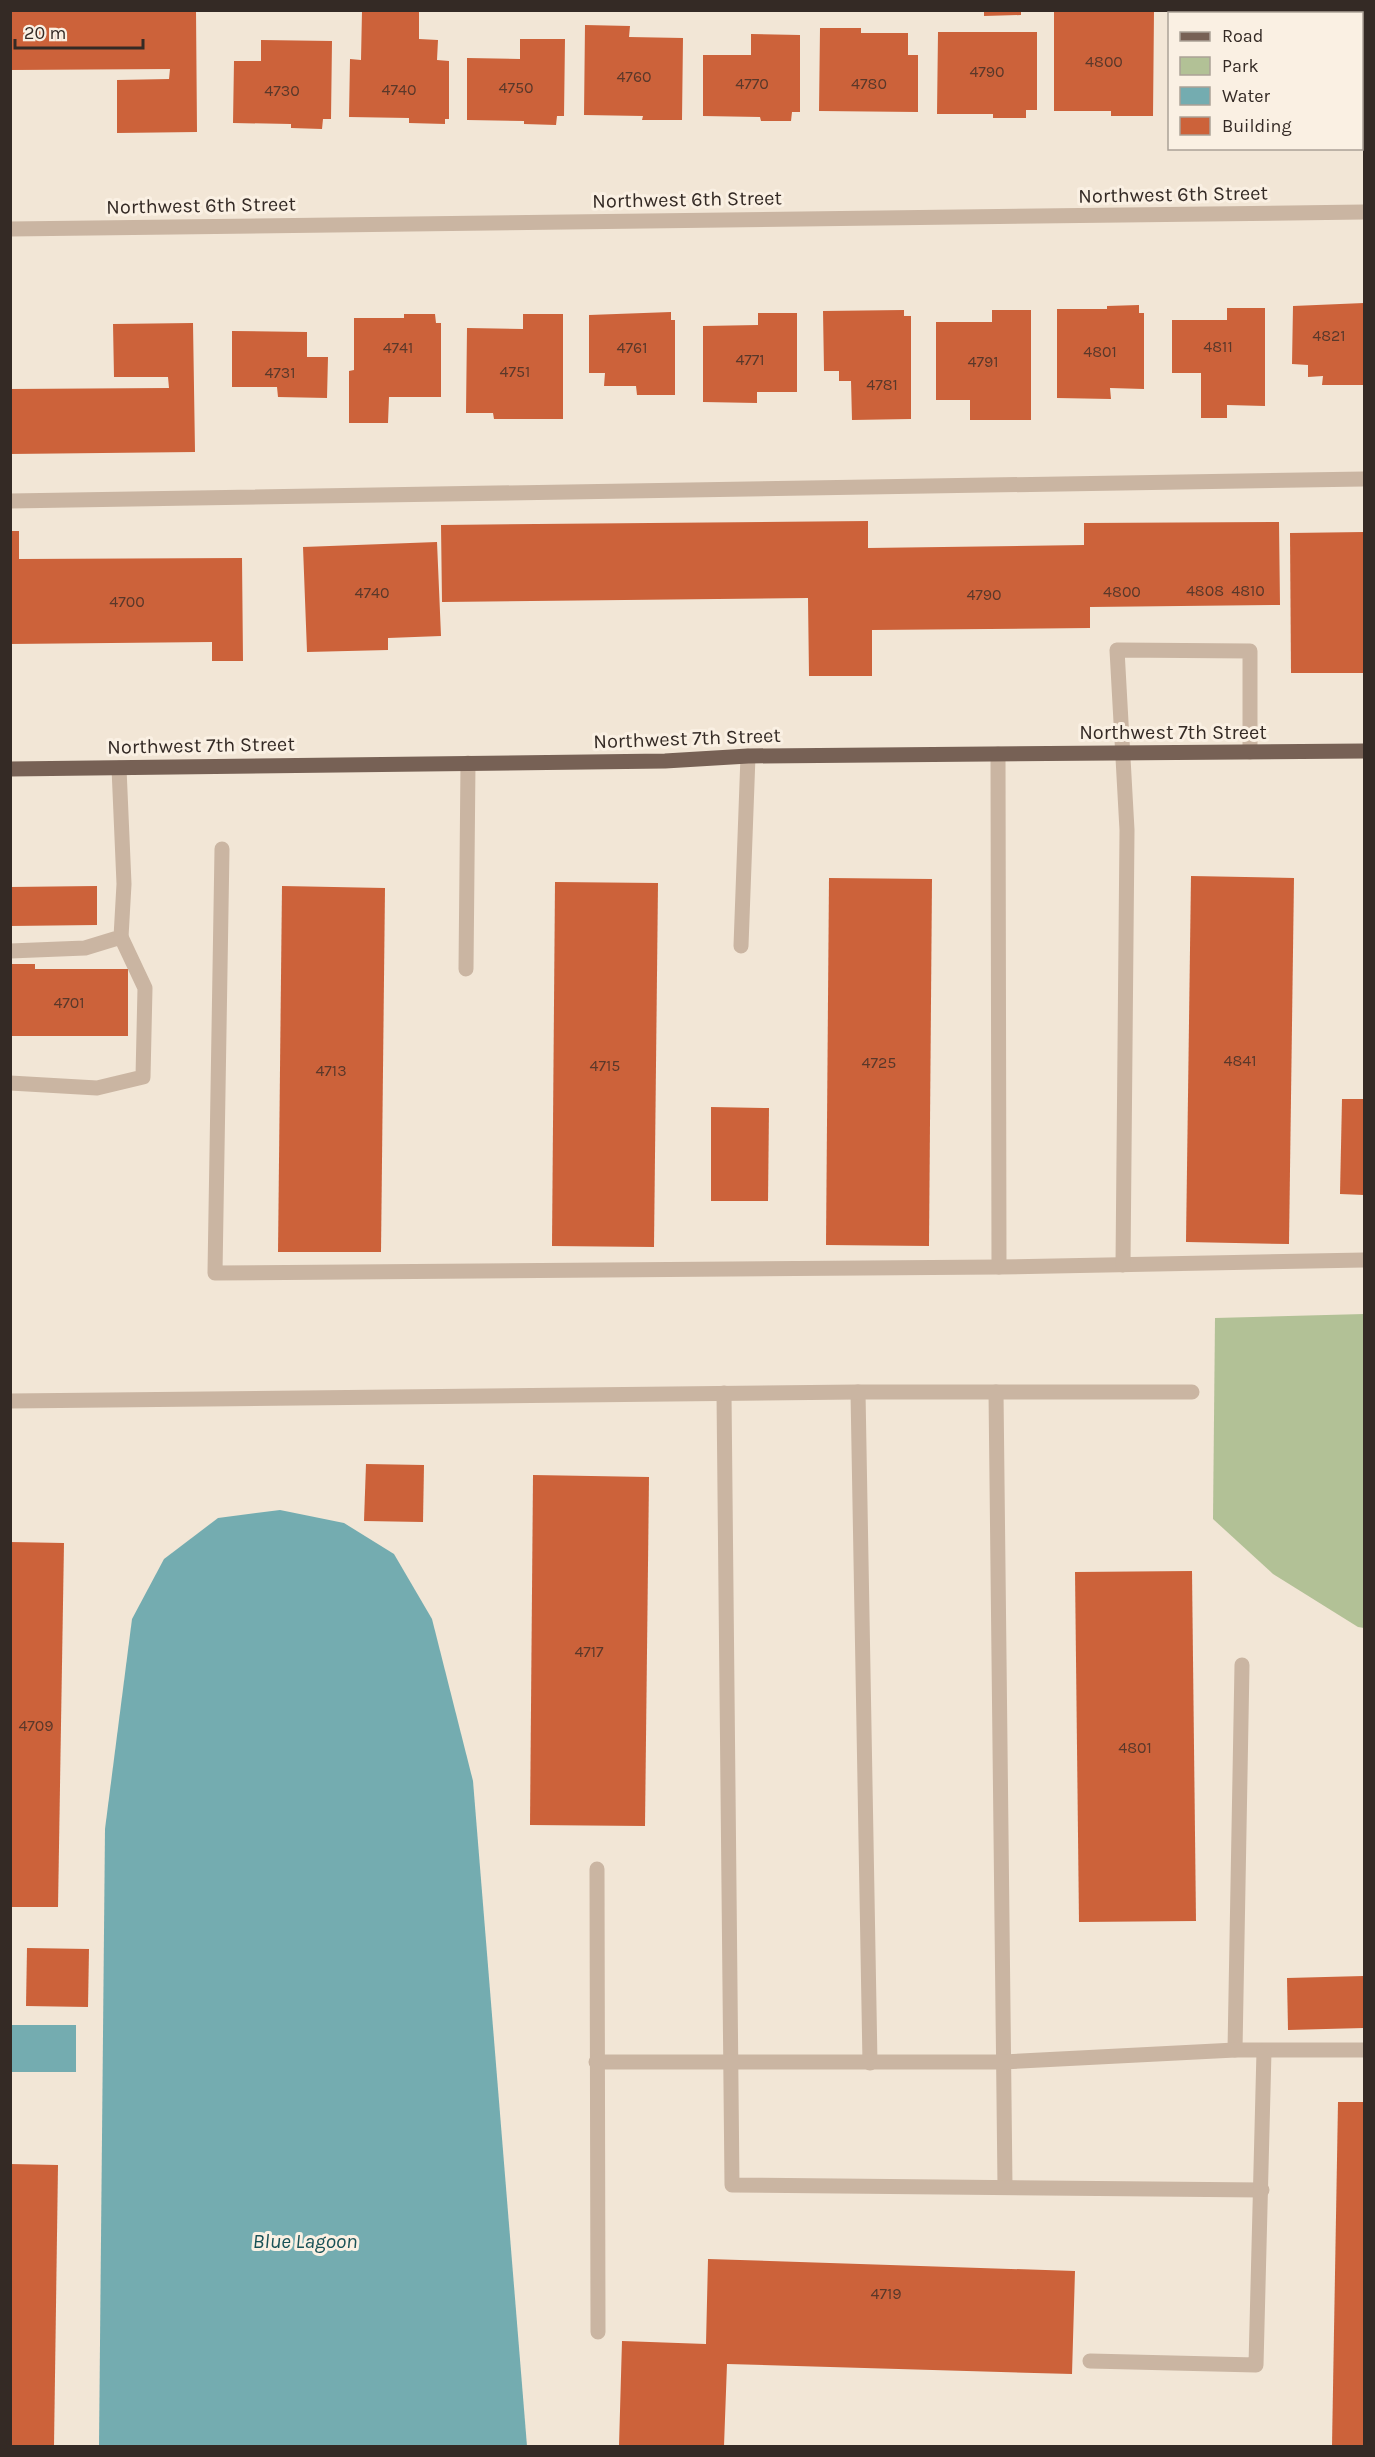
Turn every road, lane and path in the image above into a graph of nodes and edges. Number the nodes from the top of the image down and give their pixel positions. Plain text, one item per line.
1 (1365, 212) edge
2 (10, 228) edge
3 (1365, 479) edge
4 (10, 501) edge
5 (1365, 751) edge
6 (1250, 752) junction
7 (1123, 753) junction
8 (998, 754) junction
9 (748, 756) junction
10 (468, 763) junction
11 (119, 768) junction
12 (10, 769) edge
13 (222, 849) dead end
14 (121, 938) junction
15 (741, 946) dead end
16 (10, 951) edge
17 (466, 969) dead end
18 (10, 1083) edge
19 (1365, 1260) edge
20 (1123, 1265) junction
21 (999, 1267) junction
22 (858, 1392) junction
23 (996, 1392) junction
24 (1192, 1392) dead end
25 (724, 1394) junction
26 (10, 1401) edge
27 (1242, 1665) dead end
28 (597, 1869) dead end
29 (1235, 2050) junction
30 (1365, 2050) edge
31 (1264, 2051) junction
32 (729, 2061) junction
33 (596, 2062) junction
34 (870, 2062) junction
35 (1003, 2062) junction
36 (1005, 2186) junction
37 (1262, 2190) junction
38 (598, 2332) dead end
39 (1090, 2361) dead end

1 - 2 street, Northwest 6th Street
3 - 4 street
5 - 6 main road, Northwest 7th Street
6 - 7 main road, Northwest 7th Street
6 - 7 street
7 - 8 main road, Northwest 7th Street
7 - 20 street
8 - 9 main road, Northwest 7th Street
8 - 21 street
9 - 10 main road, Northwest 7th Street
9 - 15 street
10 - 11 main road, Northwest 7th Street
10 - 17 street
11 - 12 main road, Northwest 7th Street
11 - 14 street
13 - 21 street
14 - 16 street
14 - 18 street
19 - 20 street
20 - 21 street
22 - 23 street
22 - 25 street
22 - 34 street
23 - 24 street
23 - 35 street
25 - 26 street
25 - 32 street
27 - 29 street
28 - 33 street
29 - 31 street
29 - 35 street
30 - 31 street
31 - 37 street
32 - 33 street
32 - 34 street
32 - 36 street
33 - 38 street
34 - 35 street
35 - 36 street
36 - 37 street
37 - 39 street

